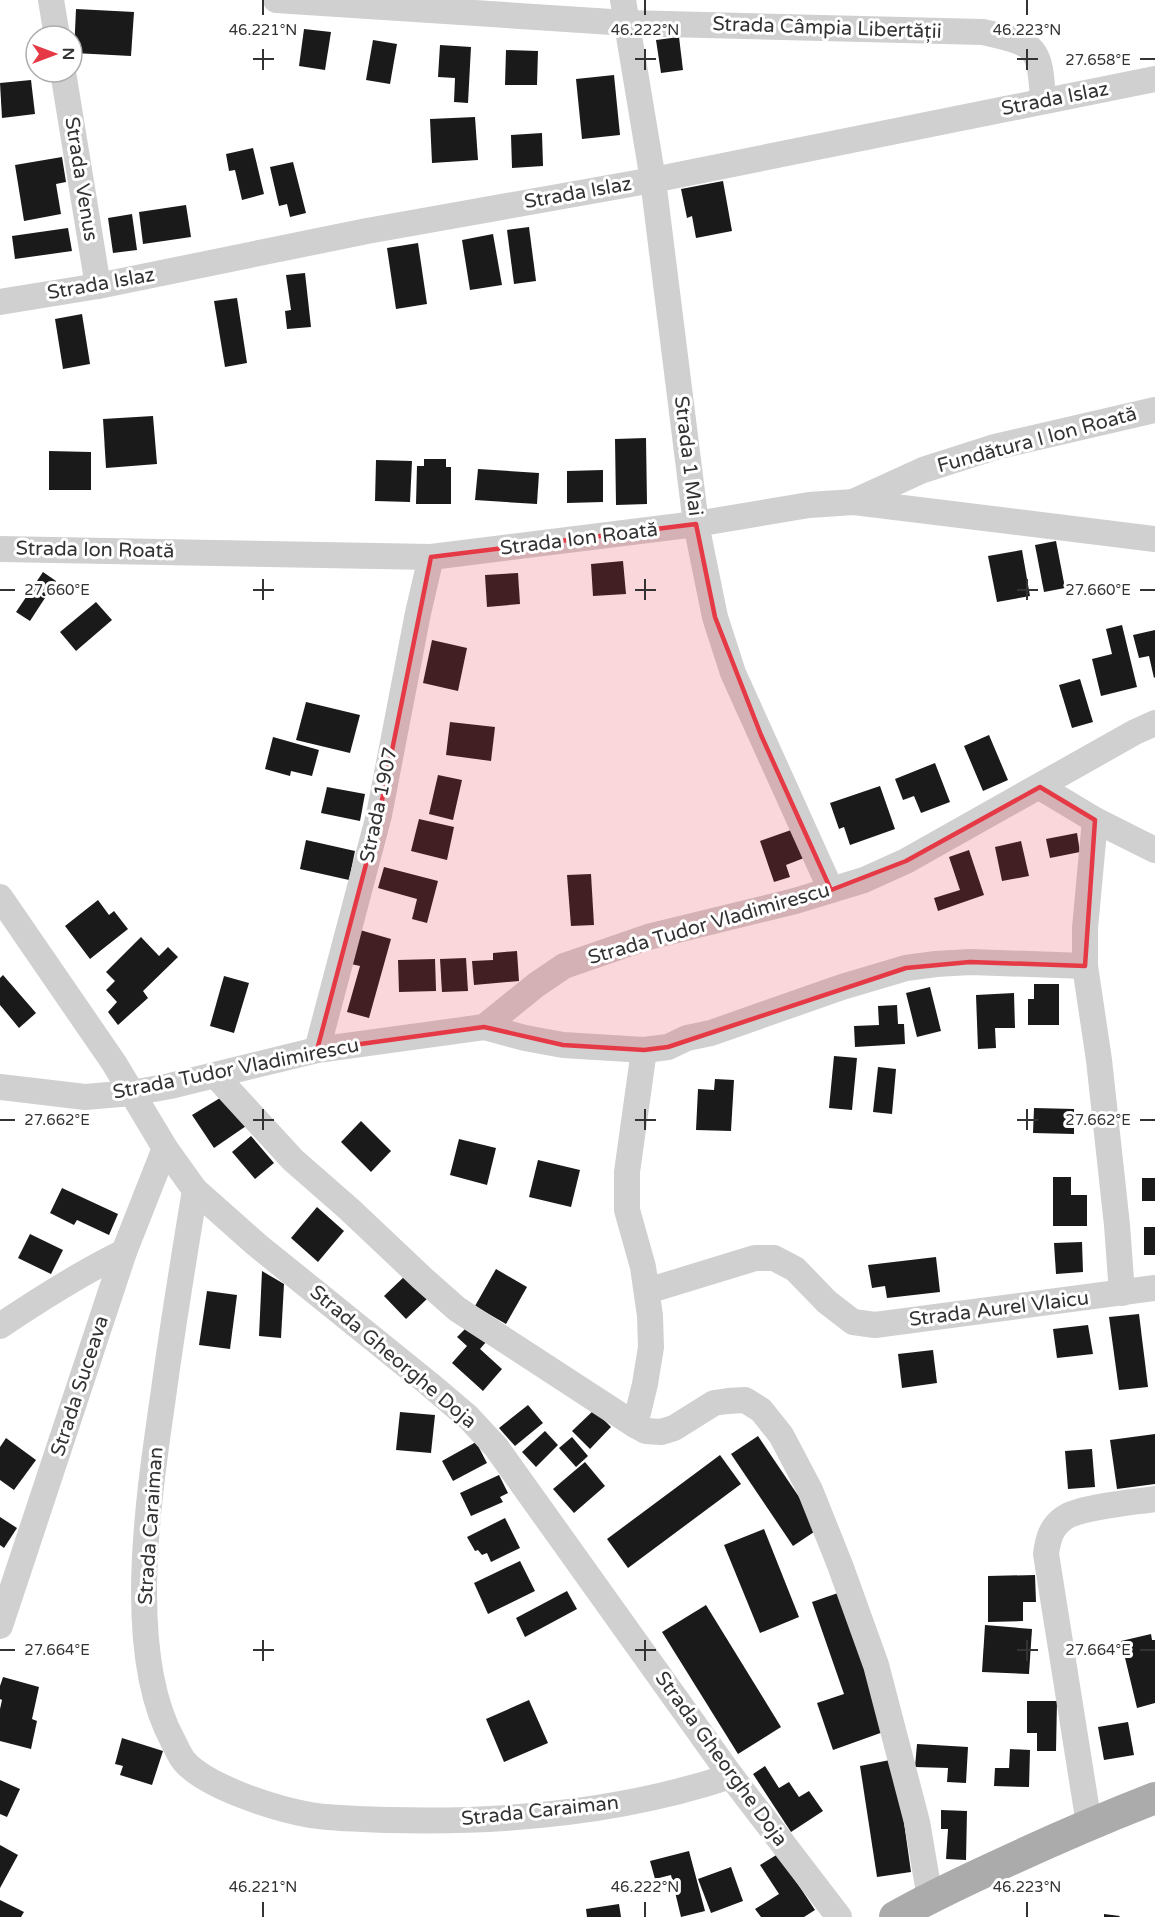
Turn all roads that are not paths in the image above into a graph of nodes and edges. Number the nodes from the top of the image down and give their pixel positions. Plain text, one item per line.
1 (51, 0) edge
2 (276, 0) edge
3 (625, 11) edge
4 (55, 24) edge
5 (1155, 79) edge
6 (65, 84) edge
7 (1043, 101) junction
8 (653, 180) junction
9 (98, 286) junction
10 (0, 302) edge
11 (1155, 410) edge
12 (854, 502) junction
13 (696, 524) junction
14 (1155, 539) edge
15 (0, 549) edge
16 (431, 557) junction
17 (1155, 723) edge
18 (1040, 787) junction
19 (1095, 820) junction
20 (1155, 850) edge
21 (831, 890) junction
22 (0, 897) edge
23 (1085, 966) junction
24 (484, 1027) junction
25 (317, 1050) junction
26 (644, 1050) junction
27 (214, 1075) junction
28 (0, 1087) edge
29 (132, 1093) junction
30 (165, 1148) junction
31 (195, 1190) junction
32 (124, 1252) junction
33 (1155, 1288) edge
34 (646, 1291) junction
35 (1122, 1293) junction
36 (0, 1326) edge
37 (635, 1425) junction
38 (1155, 1499) edge
39 (0, 1626) edge
40 (731, 1776) junction
41 (1155, 1798) edge
42 (1089, 1824) junction
43 (930, 1898) junction
44 (839, 1917) edge
45 (895, 1917) edge

1 - 4 street
2 - 3 street, Strada Câmpia Libertății
3 - 7 street, Strada Câmpia Libertății
3 - 8 street, Strada 1 Mai
5 - 7 street, Strada Islaz
6 - 9 street, Strada Venus
7 - 8 street, Strada Islaz
8 - 9 street, Strada Islaz
8 - 13 street, Strada 1 Mai
9 - 10 street, Strada Islaz
11 - 12 street, Fundătura I Ion Roată
12 - 13 street, Strada Ion Roată
12 - 14 street, Strada Ion Roată
13 - 16 street, Strada Ion Roată
13 - 21 street, Strada 1 Mai
15 - 16 street, Strada Ion Roată
16 - 25 street, Strada 1907
17 - 18 street, Strada Tudor Vladimirescu
18 - 19 street
18 - 21 street, Strada Tudor Vladimirescu
19 - 20 street
19 - 23 street
21 - 24 street, Strada Tudor Vladimirescu
22 - 29 street, Strada Gheorghe Doja
23 - 26 street
23 - 35 street
24 - 25 street, Strada Tudor Vladimirescu
24 - 26 street
25 - 27 street, Strada Tudor Vladimirescu
26 - 34 street
27 - 29 street, Strada Tudor Vladimirescu
27 - 37 street
28 - 29 street, Strada Tudor Vladimirescu
29 - 30 street, Strada Gheorghe Doja
30 - 31 street, Strada Gheorghe Doja
30 - 32 street, Strada Suceava
31 - 40 street, Strada Gheorghe Doja
31 - 40 street, Strada Caraiman
32 - 36 street
32 - 39 street, Strada Suceava
33 - 35 street, Strada Aurel Vlaicu
34 - 35 street, Strada Aurel Vlaicu
34 - 37 street
37 - 43 street
38 - 42 street
40 - 44 street, Strada Gheorghe Doja
41 - 42 main road
42 - 43 main road
43 - 45 main road

